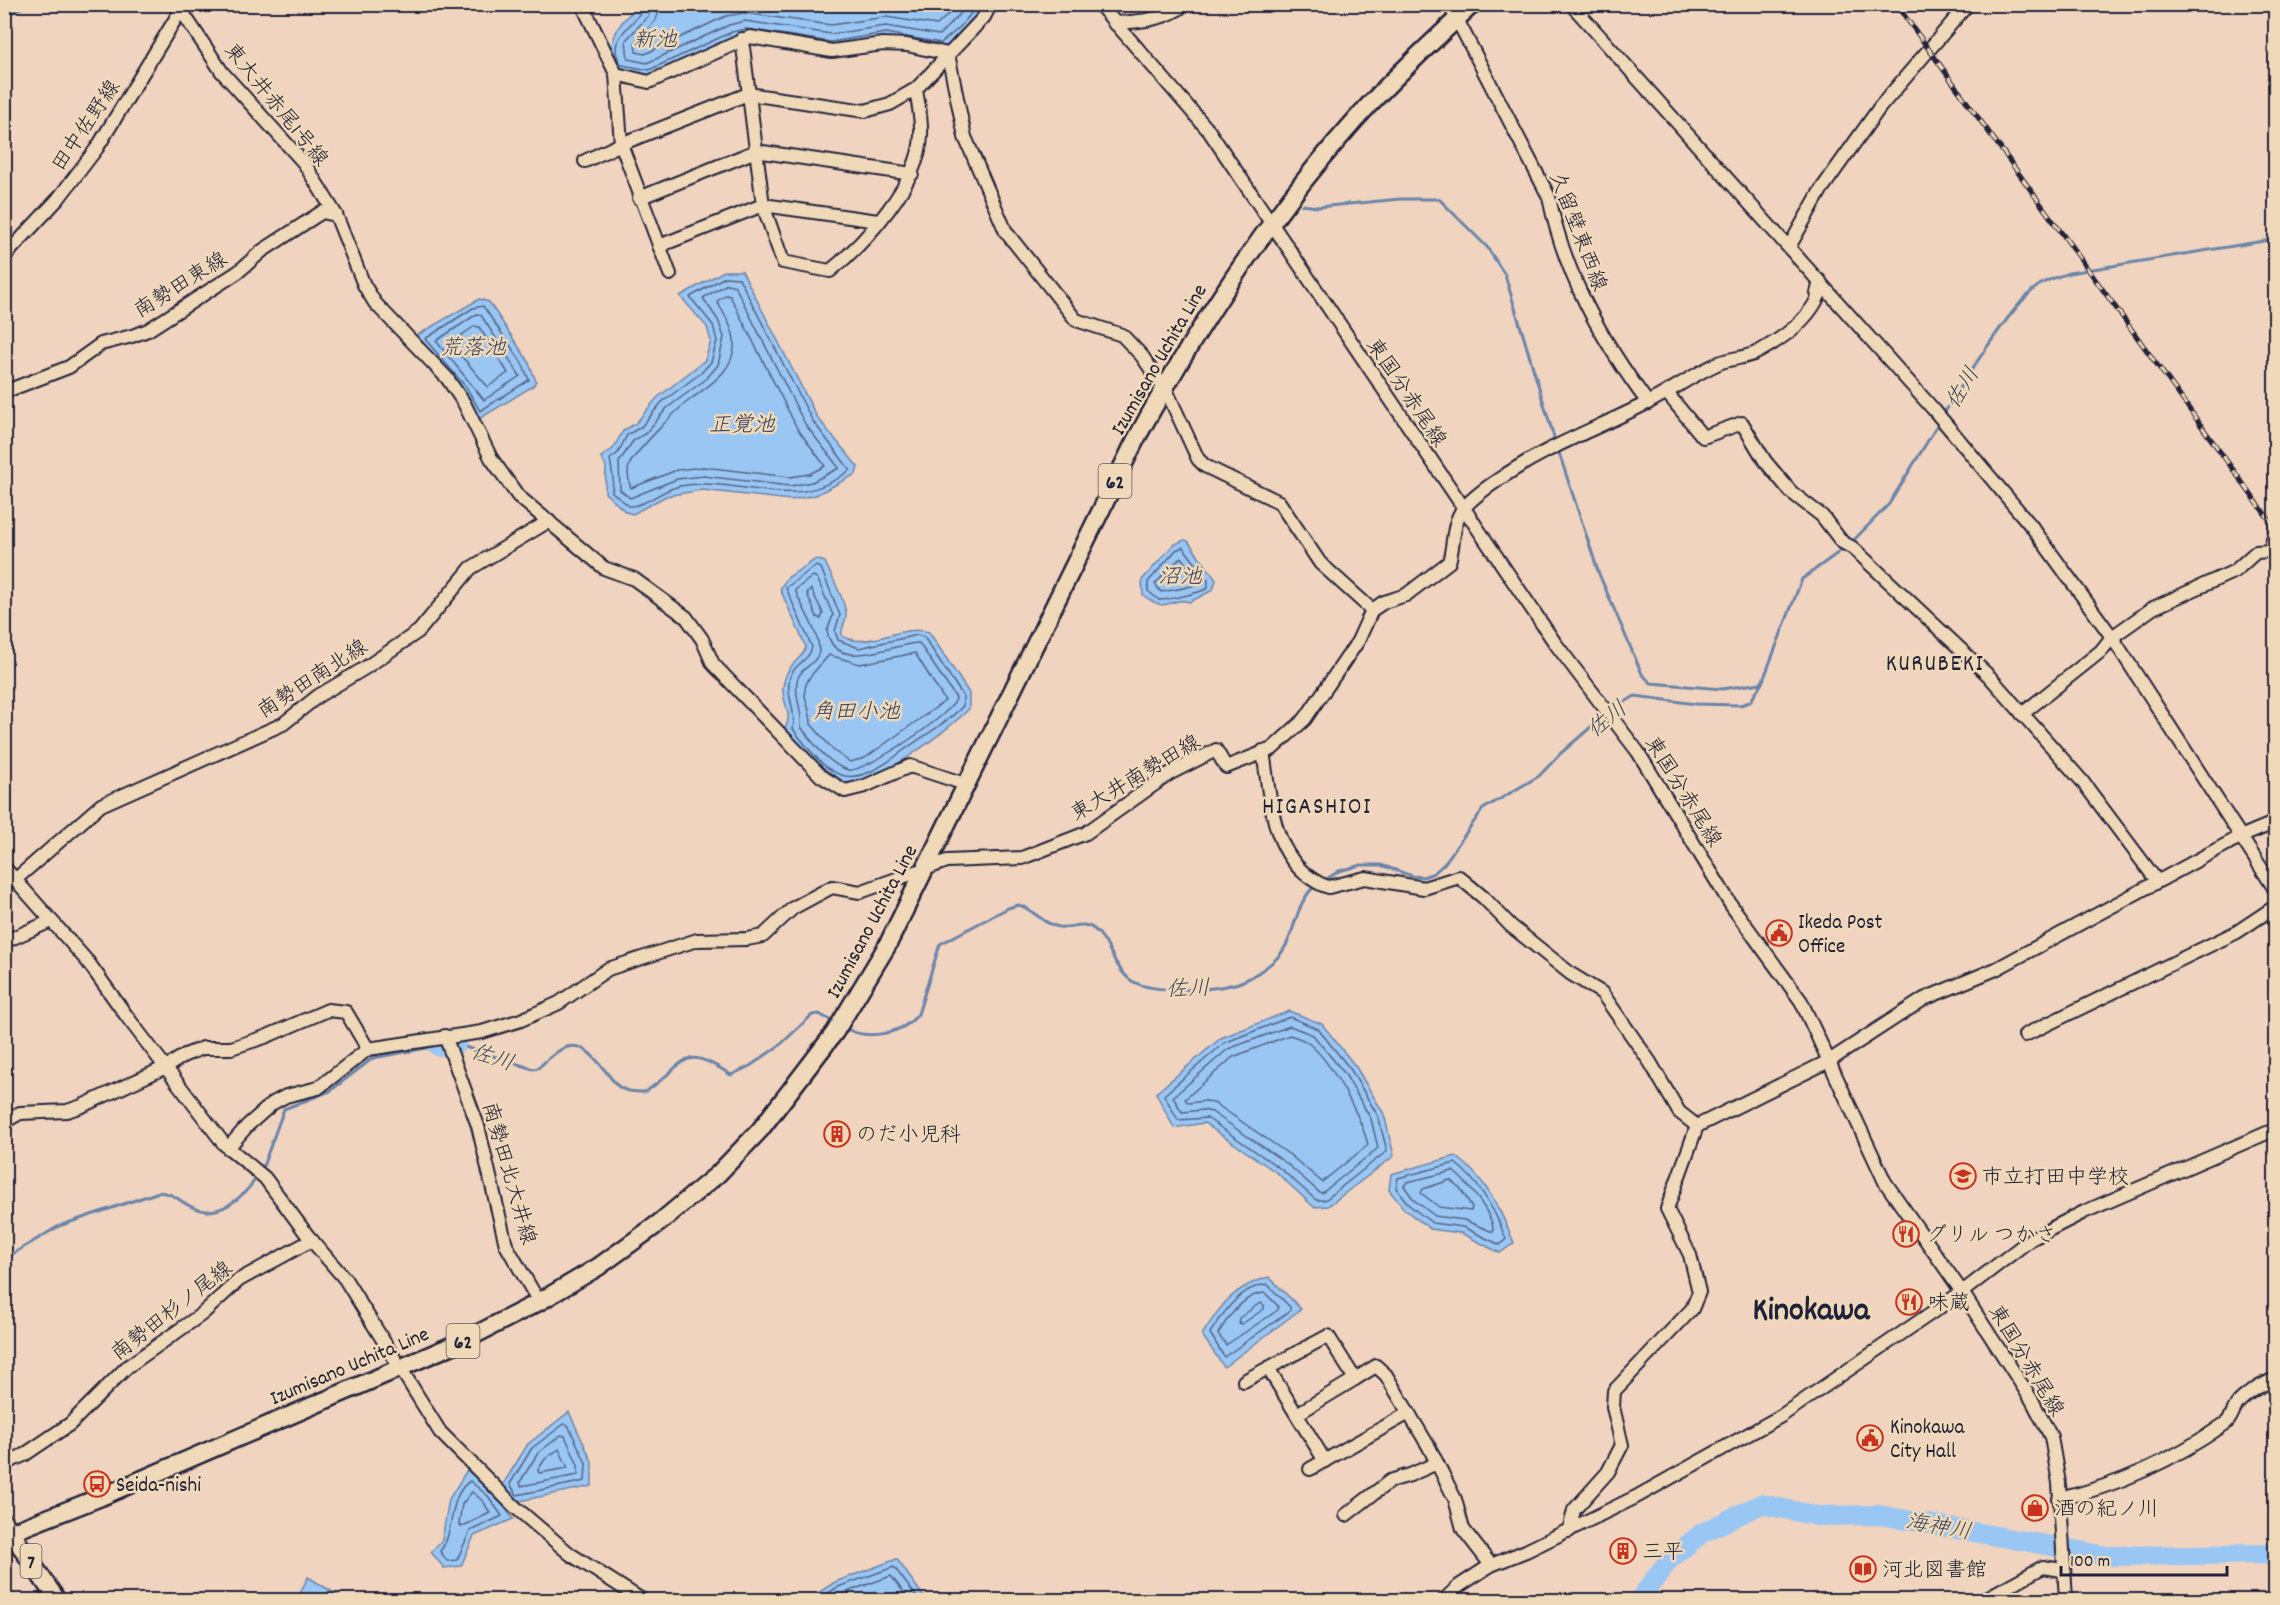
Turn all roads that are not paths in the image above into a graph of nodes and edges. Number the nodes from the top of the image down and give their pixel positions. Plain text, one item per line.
1 (582, 4) edge
2 (992, 4) edge
3 (1098, 4) edge
4 (1185, 4) edge
5 (1473, 4) edge
6 (1571, 4) edge
7 (1968, 4) edge
8 (181, 6) edge
9 (1453, 12) edge
10 (1114, 23) junction
11 (742, 39) junction
12 (948, 54) junction
13 (616, 74) junction
14 (916, 89) junction
15 (748, 94) junction
16 (621, 144) junction
17 (756, 151) junction
18 (585, 161) dead end
19 (912, 174) junction
20 (639, 198) junction
21 (763, 205) junction
22 (336, 215) junction
23 (878, 221) junction
24 (1271, 224) junction
25 (659, 246) junction
26 (1789, 247) junction
27 (4, 257) edge
28 (670, 274) dead end
29 (1820, 281) junction
30 (1164, 388) junction
31 (4, 392) edge
32 (1667, 393) junction
33 (1648, 403) junction
34 (1463, 509) junction
35 (549, 520) junction
36 (2276, 527) edge
37 (2273, 553) edge
38 (1372, 610) junction
39 (2112, 638) junction
40 (2022, 714) junction
41 (1263, 751) junction
42 (968, 785) junction
43 (2276, 822) edge
44 (2240, 837) junction
45 (4, 867) edge
46 (925, 870) junction
47 (16, 879) junction
48 (2157, 881) junction
49 (2276, 891) edge
50 (2276, 906) edge
51 (51, 921) junction
52 (4, 942) edge
53 (2025, 1035) dead end
54 (447, 1042) junction
55 (368, 1049) junction
56 (1829, 1060) junction
57 (166, 1067) junction
58 (4, 1122) edge
59 (1697, 1126) junction
60 (2276, 1129) edge
61 (228, 1148) junction
62 (312, 1240) junction
63 (1962, 1292) junction
64 (539, 1302) junction
65 (398, 1367) junction
66 (1268, 1368) junction
67 (2276, 1378) edge
68 (1356, 1379) junction
69 (1244, 1381) dead end
70 (1409, 1413) junction
71 (1297, 1414) junction
72 (1325, 1461) junction
73 (1437, 1462) junction
74 (4, 1464) edge
75 (1310, 1469) dead end
76 (2060, 1499) junction
77 (1346, 1515) dead end
78 (7, 1530) edge
79 (1569, 1531) junction
80 (1491, 1565) junction
81 (2062, 1569) junction
82 (57, 1600) edge
83 (642, 1600) edge
84 (1444, 1600) edge
85 (1983, 1600) edge
86 (2066, 1600) edge

1 - 13 street
2 - 12 street
3 - 10 street, 東国分赤尾線
4 - 10 street
5 - 9 main road, Izumisano Uchita Line / 62
6 - 26 street
7 - 26 street
8 - 22 street, 東大井赤尾1号線
8 - 27 street, 田中佐野線
9 - 24 main road, Izumisano Uchita Line / 62
9 - 33 street, 久留壁東西線
10 - 24 street, 東国分赤尾線
11 - 12 street
11 - 13 street
11 - 15 street
12 - 14 street
12 - 30 street
13 - 16 street
14 - 15 street
14 - 19 street
15 - 16 street
15 - 17 street
16 - 18 street
16 - 20 street
17 - 19 street
17 - 20 street
17 - 21 street
19 - 23 street
20 - 25 street
21 - 23 street
21 - 23 street
21 - 25 street
22 - 31 street, 南勢田東線
22 - 35 street, 東大井赤尾1号線
24 - 30 main road, Izumisano Uchita Line / 62
24 - 34 street, 東国分赤尾線
25 - 28 street
26 - 29 street
29 - 32 street
29 - 39 street
30 - 38 street
30 - 42 main road, Izumisano Uchita Line / 62
32 - 33 street
32 - 40 street
33 - 34 street
34 - 38 street
34 - 56 street, 東国分赤尾線
35 - 42 street, 東大井赤尾1号線
35 - 47 street, 南勢田南北線
36 - 37 street
37 - 39 street
38 - 41 street, 東大井南勢田線
39 - 40 street
39 - 44 street
40 - 48 street
41 - 46 street, 東大井南勢田線
41 - 59 street
42 - 46 main road, Izumisano Uchita Line / 62
43 - 44 street
44 - 48 street
44 - 49 street
45 - 47 street
46 - 54 street, 東大井南勢田線
46 - 64 main road, Izumisano Uchita Line / 62
47 - 51 street
48 - 56 street
50 - 53 street
51 - 52 street
51 - 57 street
54 - 55 street, 東大井南勢田線
54 - 64 street, 南勢田北大井線
55 - 57 street
55 - 61 street, 東大井南勢田線
56 - 59 street
56 - 63 street, 東国分赤尾線
57 - 58 street
57 - 61 street
59 - 79 street
60 - 63 street
61 - 62 street
62 - 65 street
62 - 74 street, 南勢田杉ノ尾線
63 - 76 street, 東国分赤尾線
63 - 79 street
64 - 65 main road, Izumisano Uchita Line / 62
65 - 78 main road, Izumisano Uchita Line / 62
65 - 83 street
66 - 68 street
66 - 69 street
66 - 71 street
67 - 76 street
68 - 70 street
68 - 71 street
70 - 72 street
70 - 73 street
71 - 72 street
72 - 75 street
73 - 77 street
73 - 80 street
76 - 81 street, 東国分赤尾線
78 - 82 main road, 7
79 - 80 street
80 - 84 street
81 - 85 street
81 - 86 street, 東国分赤尾線

